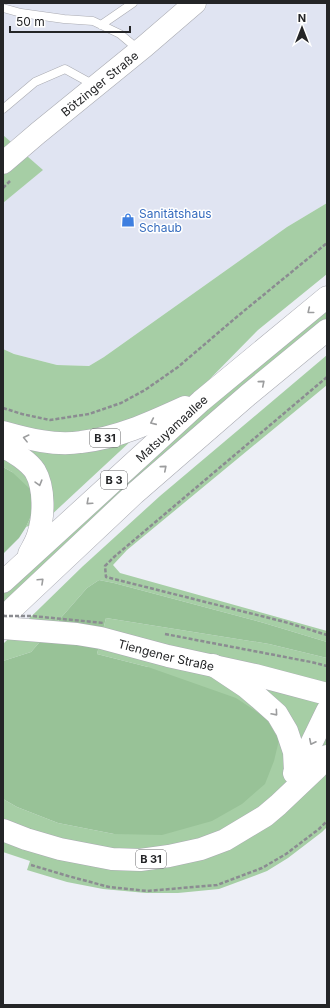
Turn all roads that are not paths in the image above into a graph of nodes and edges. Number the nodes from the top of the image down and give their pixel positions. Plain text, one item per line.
1 (133, 3) edge
2 (195, 3) edge
3 (3, 8) edge
4 (101, 25) junction
5 (140, 51) junction
6 (96, 86) junction
7 (3, 109) edge
8 (3, 163) edge
9 (327, 297) edge
10 (327, 330) edge
11 (201, 400) junction
12 (3, 432) edge
13 (3, 447) edge
14 (27, 559) junction
15 (3, 582) edge
16 (8, 612) edge
17 (3, 628) edge
18 (213, 665) junction
19 (327, 694) edge
20 (327, 711) edge
21 (327, 756) edge
22 (295, 772) junction
23 (287, 796) junction
24 (3, 830) edge

1 - 4 lane
2 - 5 main road, Bötzinger Straße
3 - 4 lane
4 - 5 lane
5 - 6 main road, Bötzinger Straße
6 - 7 lane
6 - 8 main road, Bötzinger Straße
9 -> 11 main road, Matsuyamaallee / B 3
16 -> 10 main road, Matsuyamaallee / B 3
11 -> 12 main road, B 31
11 -> 14 main road, Matsuyamaallee / B 3
13 -> 14 main road
14 - 15 main road, Matsuyamaallee / B 3
17 - 18 main road, Tiengener Straße / B 31
18 - 19 main road, Tiengener Straße
18 -> 22 main road, B 31
20 -> 22 main road
21 - 23 main road
22 - 23 main road, B 31
23 - 24 main road, B 31

